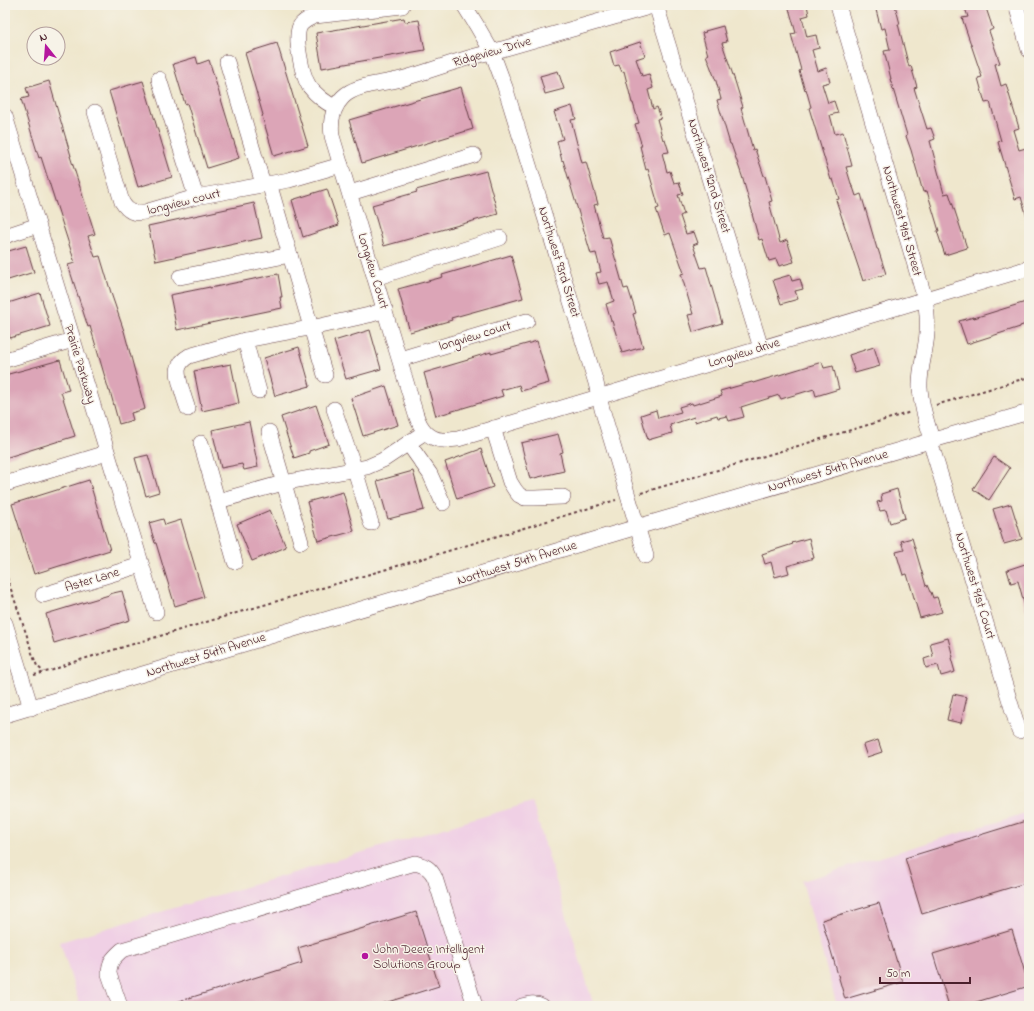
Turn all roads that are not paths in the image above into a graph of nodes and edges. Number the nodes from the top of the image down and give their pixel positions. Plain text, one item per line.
1 (464, 5) edge
2 (656, 5) edge
3 (838, 5) edge
4 (1016, 5) edge
5 (402, 6) edge
6 (1029, 50) edge
7 (492, 52) junction
8 (227, 62) dead end
9 (159, 79) dead end
10 (335, 108) junction
11 (95, 112) dead end
12 (5, 116) edge
13 (474, 155) dead end
14 (341, 165) junction
15 (266, 184) junction
16 (350, 193) junction
17 (196, 197) junction
18 (38, 225) junction
19 (5, 236) edge
20 (500, 238) dead end
21 (290, 255) junction
22 (1029, 268) edge
23 (180, 277) dead end
24 (375, 278) junction
25 (925, 299) junction
26 (385, 310) junction
27 (526, 321) dead end
28 (312, 328) junction
29 (73, 340) junction
30 (245, 340) junction
31 (761, 348) junction
32 (400, 359) junction
33 (5, 360) edge
34 (326, 375) dead end
35 (258, 391) dead end
36 (599, 396) junction
37 (188, 409) dead end
38 (334, 409) dead end
39 (1029, 412) edge
40 (493, 428) junction
41 (269, 432) dead end
42 (426, 432) junction
43 (930, 441) junction
44 (201, 443) dead end
45 (408, 443) junction
46 (107, 453) junction
47 (355, 470) junction
48 (283, 483) junction
49 (5, 484) edge
50 (563, 497) dead end
51 (218, 502) junction
52 (443, 503) dead end
53 (371, 523) dead end
54 (637, 527) junction
55 (301, 542) dead end
56 (646, 556) dead end
57 (235, 562) dead end
58 (141, 565) junction
59 (43, 595) dead end
60 (156, 612) dead end
61 (5, 623) edge
62 (31, 708) junction
63 (5, 715) edge
64 (1019, 731) dead end
65 (120, 1006) edge
66 (475, 1006) edge
67 (522, 1006) edge
68 (542, 1006) edge

1 - 7 street, Northwest 93rd Street
2 - 7 street, Ridgeview Drive
2 - 31 street, Northwest 92nd Street
3 - 25 street, Northwest 91st Street
4 - 6 street
5 - 10 street
7 - 10 street, Ridgeview Drive
7 - 36 street, Northwest 93rd Street
8 - 15 street
9 - 17 street
10 - 14 street, Longview Court
11 - 17 street, longview court
12 - 18 street, Prairie Parkway
13 - 16 street
14 - 15 street, longview court
14 - 16 street, Longview Court
15 - 17 street, longview court
15 - 21 street
16 - 24 street, Longview Court
18 - 19 street
18 - 29 street, Prairie Parkway
20 - 24 street, longview court
21 - 23 street
21 - 28 street
22 - 25 street, Longview drive
24 - 26 street, Longview Court
25 - 31 street, Longview drive
25 - 43 street, Northwest 91st Street
26 - 28 street, longview court
26 - 32 street, Longview Court
27 - 32 street, longview court
28 - 30 street, longview court
28 - 34 street
29 - 33 street
29 - 46 street, Prairie Parkway
30 - 35 street
30 - 37 street, longview court
31 - 36 street, Longview drive
32 - 42 street, Longview Court
36 - 40 street, Longview drive
36 - 54 street, Northwest 93rd Street
38 - 47 street
39 - 43 street, Northwest 54th Avenue
40 - 42 street, Longview drive
40 - 50 street
41 - 48 street
42 - 45 street
43 - 54 street, Northwest 54th Avenue
43 - 64 street, Northwest 91st Court
44 - 51 street
45 - 47 street
45 - 52 street
46 - 49 street
46 - 58 street, Prairie Parkway
47 - 48 street
47 - 53 street
48 - 51 street
48 - 55 street
51 - 57 street
54 - 56 street, Northwest 93rd Street
54 - 62 street, Northwest 54th Avenue
58 - 59 street, Aster Lane
58 - 60 street, Prairie Parkway
61 - 62 street
62 - 63 street, Northwest 54th Avenue
65 - 66 street
67 - 68 street

